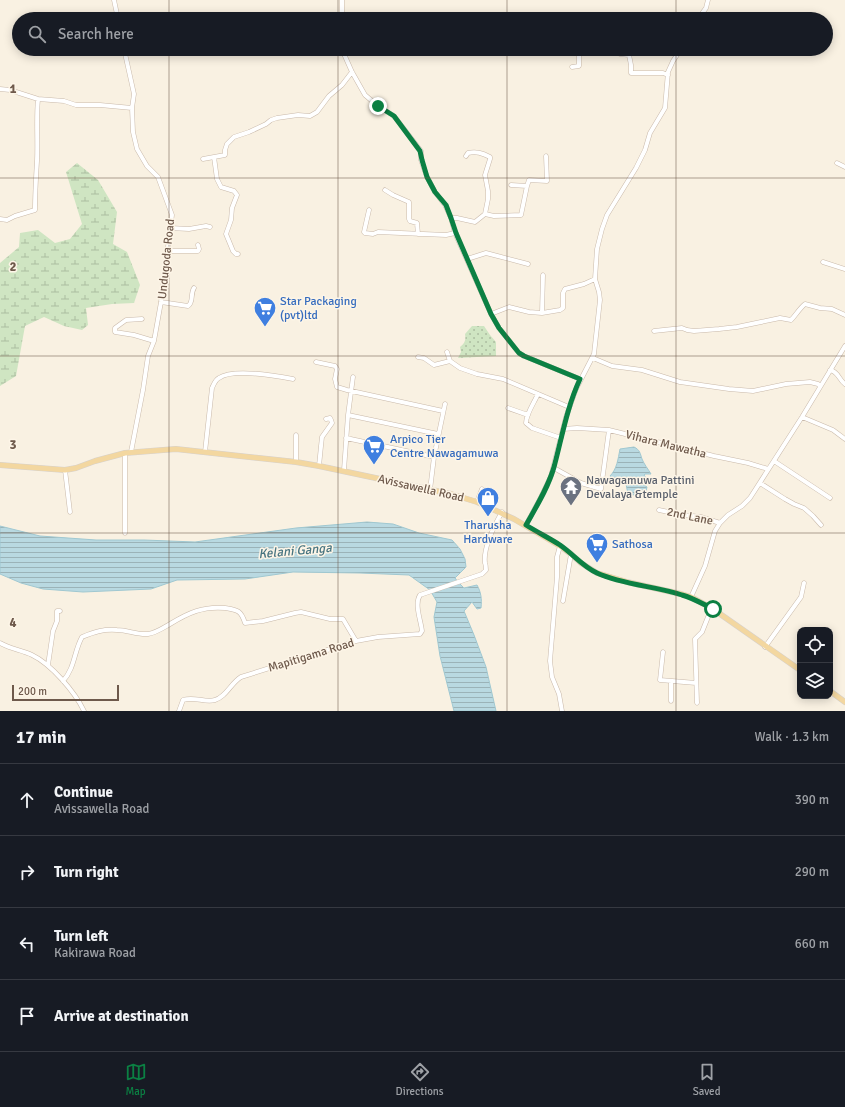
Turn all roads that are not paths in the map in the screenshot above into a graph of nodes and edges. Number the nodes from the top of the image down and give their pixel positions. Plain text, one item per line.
1 (114, 0) edge
2 (342, 0) edge
3 (708, 0) edge
4 (117, 12) edge
5 (342, 12) edge
6 (703, 12) edge
7 (126, 56) edge
8 (345, 56) edge
9 (579, 56) edge
10 (629, 56) edge
11 (677, 56) edge
12 (572, 67) dead end
13 (352, 72) junction
14 (668, 75) junction
15 (0, 89) edge
16 (38, 99) junction
17 (132, 108) junction
18 (466, 156) dead end
19 (546, 156) dead end
20 (214, 157) junction
21 (203, 159) dead end
22 (837, 163) dead end
23 (845, 167) edge
24 (511, 185) dead end
25 (527, 186) junction
26 (385, 190) dead end
27 (369, 210) dead end
28 (484, 214) junction
29 (0, 218) edge
30 (451, 218) junction
31 (210, 227) dead end
32 (170, 228) junction
33 (456, 233) junction
34 (418, 234) junction
35 (198, 245) dead end
36 (167, 251) junction
37 (238, 254) dead end
38 (467, 259) junction
39 (823, 262) dead end
40 (528, 264) dead end
41 (845, 269) edge
42 (543, 275) dead end
43 (595, 279) junction
44 (194, 288) dead end
45 (161, 302) junction
46 (542, 312) junction
47 (491, 314) junction
48 (845, 315) edge
49 (142, 319) dead end
50 (654, 331) dead end
51 (154, 341) junction
52 (845, 346) edge
53 (447, 352) dead end
54 (418, 357) dead end
55 (592, 358) junction
56 (450, 361) junction
57 (316, 362) dead end
58 (830, 370) junction
59 (352, 377) dead end
60 (293, 379) dead end
61 (580, 379) junction
62 (845, 384) edge
63 (820, 386) junction
64 (351, 391) junction
65 (538, 394) junction
66 (445, 404) dead end
67 (508, 408) dead end
68 (569, 408) junction
69 (443, 411) junction
70 (348, 415) junction
71 (528, 415) junction
72 (802, 417) junction
73 (326, 419) dead end
74 (324, 426) dead end
75 (563, 429) junction
76 (609, 430) junction
77 (324, 434) junction
78 (438, 434) junction
79 (296, 435) dead end
80 (346, 438) junction
81 (561, 438) junction
82 (845, 439) edge
83 (131, 452) junction
84 (205, 452) junction
85 (125, 453) junction
86 (434, 457) junction
87 (774, 461) junction
88 (296, 462) junction
89 (0, 465) edge
90 (319, 466) junction
91 (554, 468) junction
92 (768, 469) junction
93 (65, 470) junction
94 (344, 470) junction
95 (760, 483) junction
96 (482, 489) dead end
97 (430, 490) junction
98 (830, 498) dead end
99 (477, 502) junction
100 (659, 510) dead end
101 (70, 512) dead end
102 (502, 512) junction
103 (720, 523) junction
104 (526, 525) junction
105 (821, 525) dead end
106 (125, 534) dead end
107 (560, 546) junction
108 (572, 554) junction
109 (804, 583) dead end
110 (691, 597) junction
111 (563, 601) dead end
112 (713, 609) junction
113 (60, 611) dead end
114 (356, 641) junction
115 (0, 643) edge
116 (765, 646) junction
117 (663, 652) dead end
118 (48, 665) junction
119 (797, 668) edge
120 (63, 681) junction
121 (671, 681) junction
122 (696, 683) junction
123 (833, 693) edge
124 (671, 701) dead end
125 (845, 702) edge
126 (697, 703) dead end
127 (84, 711) edge
128 (179, 711) edge
129 (562, 711) edge

1 - 4 street
2 - 5 street
3 - 6 street
7 - 17 street, Undugoda Road
8 - 13 street
9 - 12 street
10 - 14 street
11 - 14 street
13 - 20 street
13 - 30 street
14 - 43 street
15 - 16 street
16 - 17 street
16 - 29 street
17 - 32 street, Undugoda Road
18 - 28 street
19 - 25 street
20 - 21 street
20 - 37 street
22 - 23 street
24 - 25 street
25 - 28 street
26 - 34 street
27 - 34 street
28 - 30 street
30 - 33 street
31 - 32 street
32 - 36 street, Undugoda Road
33 - 34 street
33 - 38 street
35 - 36 street
36 - 45 street, Undugoda Road
38 - 40 street
38 - 47 street
39 - 41 street
42 - 46 street
43 - 46 street
43 - 55 street
44 - 45 street
45 - 51 street, Undugoda Road
46 - 47 street
47 - 61 street
48 - 50 street
49 - 51 street
51 - 83 street, Undugoda Road
52 - 58 street
53 - 56 street
54 - 56 street
55 - 61 street
55 - 63 street
56 - 65 street
57 - 64 street
58 - 62 street
58 - 63 street
59 - 64 street
60 - 84 street
61 - 68 street
63 - 72 street
64 - 69 street
64 - 70 street
65 - 68 street
65 - 71 street
66 - 69 street
67 - 71 street
68 - 75 street
69 - 78 street
70 - 78 street
70 - 80 street
71 - 81 street
72 - 82 street
72 - 87 street
73 - 77 street
74 - 77 street
75 - 76 street, Vihara Mawatha
75 - 81 street
76 - 91 street
76 - 92 street, Vihara Mawatha
77 - 90 street
78 - 86 street
79 - 88 street
80 - 86 street
80 - 94 street
81 - 91 street
83 - 84 main road, Avissawella Road
83 - 85 main road, Avissawella Road
84 - 88 main road, Avissawella Road
85 - 93 main road, Avissawella Road
85 - 106 street
86 - 97 street
87 - 92 street
87 - 98 street
88 - 90 main road, Avissawella Road
89 - 93 main road, Avissawella Road
90 - 94 main road, Avissawella Road
91 - 104 street
92 - 95 street
93 - 101 street
94 - 97 main road, Avissawella Road
95 - 103 street
95 - 105 street
96 - 99 street
97 - 99 main road, Avissawella Road
99 - 102 main road, Avissawella Road
100 - 103 street, 2nd Lane
102 - 104 main road, Avissawella Road
102 - 114 street, Mapitigama Road
103 - 110 street
104 - 107 main road, Avissawella Road
107 - 108 main road, Avissawella Road
107 - 129 street
108 - 110 main road, Avissawella Road
108 - 111 street
109 - 116 street
110 - 112 main road, Avissawella Road
112 - 116 main road, Avissawella Road
112 - 122 street
113 - 118 street
114 - 120 street
114 - 128 street, Mapitigama Road
115 - 118 street
116 - 119 main road, Avissawella Road
117 - 121 street
118 - 120 street
120 - 127 street
121 - 122 street
121 - 124 street
122 - 126 street
123 - 125 main road

